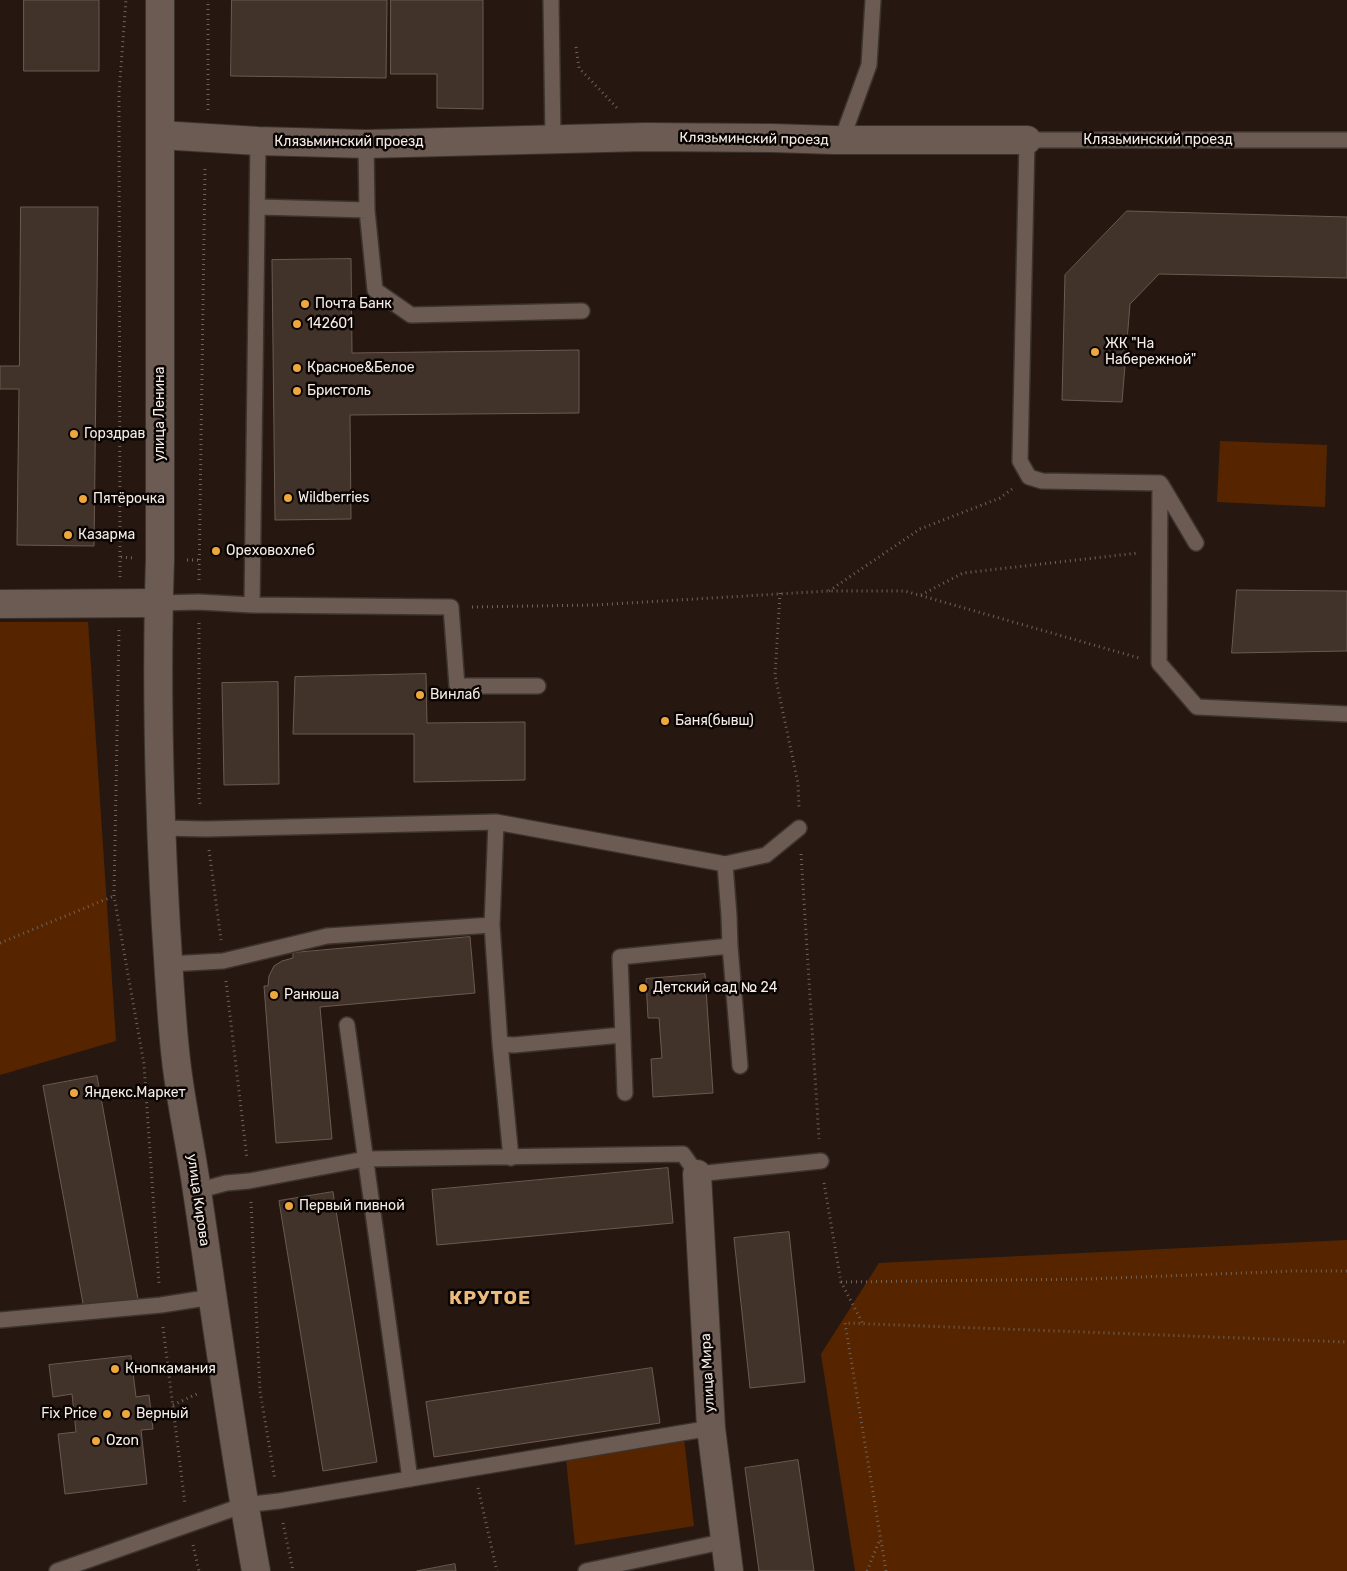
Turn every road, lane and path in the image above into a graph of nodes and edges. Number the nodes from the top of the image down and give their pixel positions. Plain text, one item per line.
1 (160, 0) edge
2 (552, 0) edge
3 (872, 0) edge
4 (575, 43) dead end
5 (160, 135) junction
6 (645, 138) junction
7 (842, 139) junction
8 (553, 140) junction
9 (1027, 140) junction
10 (1347, 140) edge
11 (258, 141) junction
12 (366, 144) junction
13 (258, 206) junction
14 (368, 210) junction
15 (582, 311) dead end
16 (1029, 477) junction
17 (1160, 483) junction
18 (1196, 543) dead end
19 (1140, 553) dead end
20 (828, 591) junction
21 (780, 593) junction
22 (920, 596) junction
23 (159, 603) junction
24 (0, 604) edge
25 (252, 605) junction
26 (451, 607) junction
27 (1159, 663) junction
28 (538, 686) dead end
29 (1347, 714) edge
30 (496, 822) junction
31 (160, 828) junction
32 (799, 828) junction
33 (725, 864) junction
34 (114, 896) dead end
35 (492, 926) junction
36 (0, 943) edge
37 (730, 946) junction
38 (169, 964) junction
39 (347, 1025) dead end
40 (622, 1036) junction
41 (500, 1044) junction
42 (740, 1066) dead end
43 (626, 1093) dead end
44 (511, 1158) junction
45 (365, 1159) junction
46 (821, 1160) junction
47 (697, 1174) junction
48 (250, 1181) junction
49 (197, 1191) junction
50 (1347, 1271) edge
51 (841, 1282) junction
52 (212, 1297) junction
53 (0, 1320) edge
54 (863, 1324) junction
55 (1347, 1342) edge
56 (173, 1410) dead end
57 (151, 1412) dead end
58 (712, 1428) junction
59 (474, 1468) junction
60 (410, 1479) junction
61 (279, 1501) junction
62 (244, 1505) junction
63 (881, 1539) junction
64 (726, 1541) junction
65 (57, 1571) edge
66 (256, 1571) edge
67 (293, 1571) edge
68 (497, 1571) edge
69 (586, 1571) edge
70 (730, 1571) edge
71 (867, 1571) edge
72 (886, 1571) edge

1 - 5 street, улица Ленина
2 - 8 lane
3 - 7 lane
4 - 6 path
5 - 11 street, Клязьминский проезд
5 - 23 street, улица Ленина
6 - 7 street, Клязьминский проезд
6 - 8 street, Клязьминский проезд
7 - 9 street, Клязьминский проезд
8 - 12 street, Клязьминский проезд
9 - 10 lane, Клязьминский проезд
9 - 16 lane
11 - 12 street, Клязьминский проезд
11 - 13 lane
12 - 14 lane
13 - 14 lane
13 - 25 lane
14 - 15 lane
16 - 17 lane
16 - 20 path
17 - 18 lane
17 - 27 lane
19 - 22 path
20 - 21 path
20 - 22 path
21 - 26 path
21 - 32 path
22 - 27 path
23 - 24 street
23 - 25 lane
23 - 31 street, улица Ленина
25 - 26 lane
26 - 28 lane
27 - 29 lane
30 - 31 lane
30 - 33 lane
30 - 35 lane
31 - 38 street, улица Кирова
32 - 33 lane
32 - 46 path
33 - 37 lane
34 - 36 path
35 - 38 lane
35 - 41 lane
37 - 40 lane
37 - 42 lane
38 - 49 street, улица Кирова
39 - 45 lane
40 - 41 lane
40 - 43 lane
41 - 44 lane
44 - 45 lane
44 - 47 lane
45 - 48 lane
45 - 60 lane
46 - 47 lane
46 - 51 path
47 - 58 street, улица Мира
48 - 49 lane
48 - 61 path
49 - 52 street, улица Кирова
50 - 51 path
51 - 54 path
52 - 53 lane
52 - 62 street, улица Кирова
54 - 55 path
54 - 63 path
56 - 57 path
58 - 59 lane
58 - 64 street, улица Мира
59 - 60 lane
59 - 68 path
60 - 61 lane
61 - 62 lane
61 - 67 path
62 - 65 lane
62 - 66 street, улица Кирова
63 - 71 path
63 - 72 path
64 - 69 lane
64 - 70 street, улица Мира

